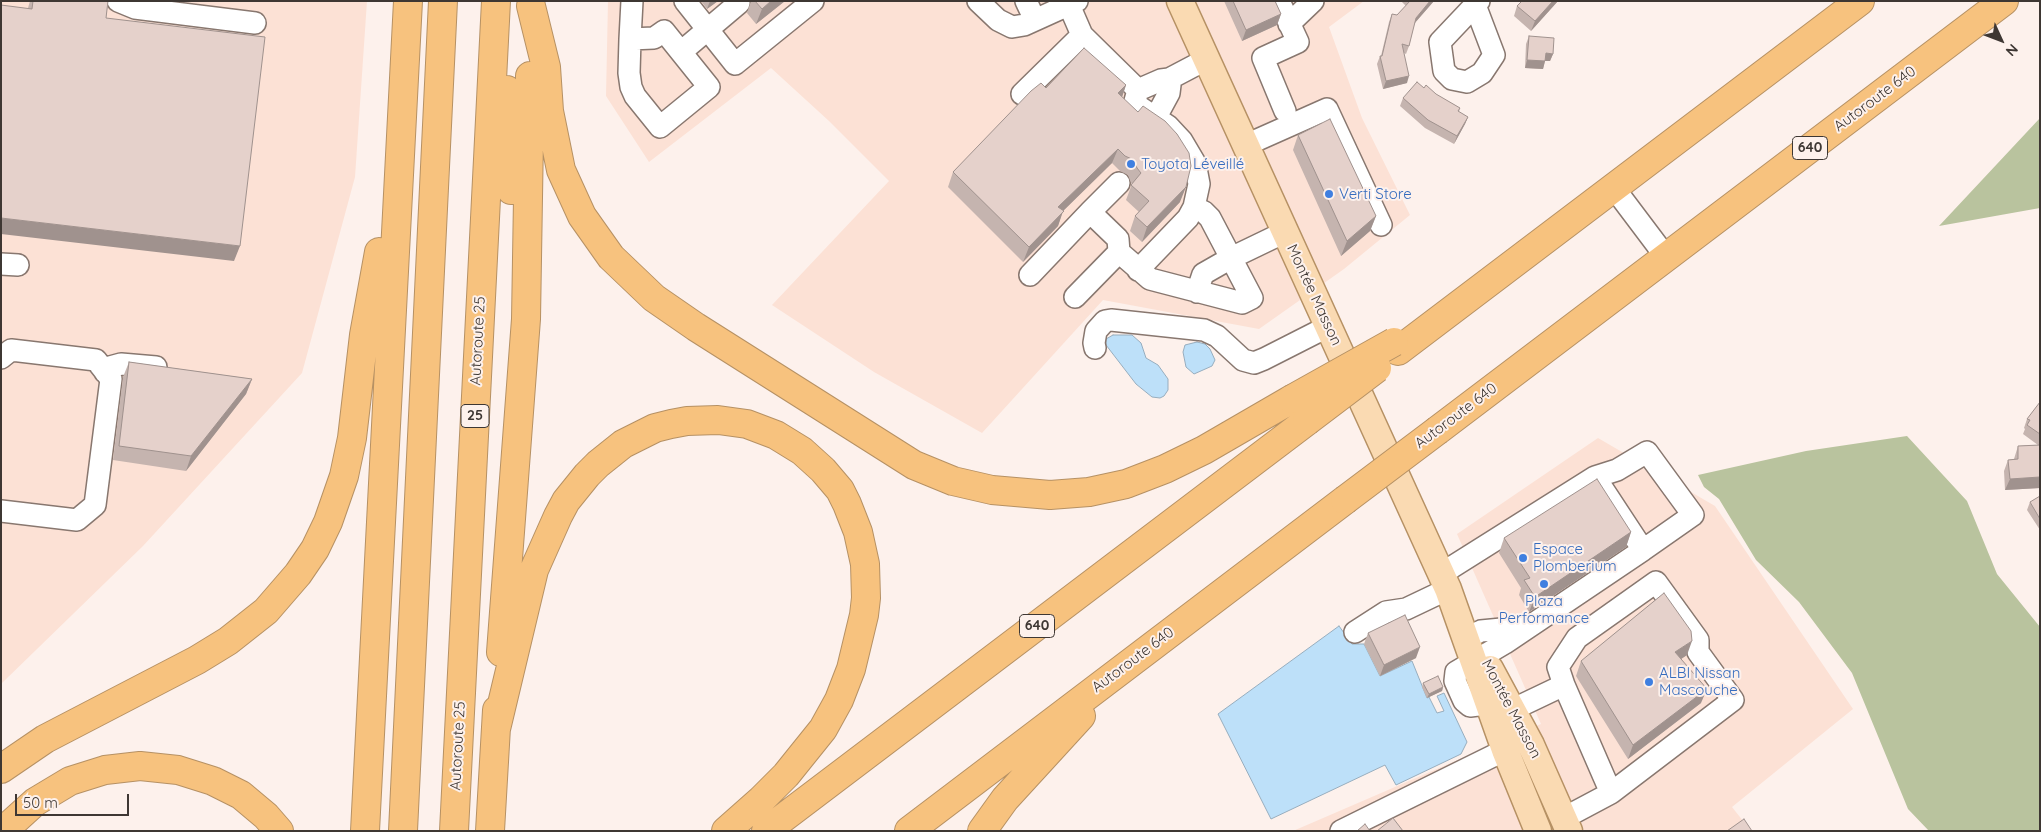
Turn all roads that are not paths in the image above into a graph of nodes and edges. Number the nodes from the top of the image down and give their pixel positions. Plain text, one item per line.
1 (118, 1) edge
2 (408, 1) edge
3 (443, 1) edge
4 (496, 1) edge
5 (504, 1) edge
6 (632, 1) edge
7 (685, 1) edge
8 (813, 1) edge
9 (978, 1) edge
10 (1026, 1) edge
11 (1180, 1) edge
12 (1279, 1) edge
13 (1313, 1) edge
14 (1860, 1) edge
15 (2004, 1) edge
16 (532, 3) edge
17 (739, 3) dead end
18 (1073, 3) edge
19 (1036, 20) junction
20 (255, 22) dead end
21 (1289, 24) junction
22 (708, 30) junction
23 (1082, 35) junction
24 (630, 40) junction
25 (681, 52) junction
26 (1206, 60) junction
27 (1168, 79) junction
28 (1138, 90) junction
29 (1022, 94) dead end
30 (1156, 116) junction
31 (1288, 118) junction
32 (400, 134) junction
33 (1243, 139) junction
34 (1120, 182) dead end
35 (1614, 188) junction
36 (1194, 207) junction
37 (1090, 212) junction
38 (1382, 225) dead end
39 (1286, 232) junction
40 (1119, 252) junction
41 (1666, 257) junction
42 (1231, 258) junction
43 (1138, 270) junction
44 (1030, 275) dead end
45 (1197, 292) junction
46 (1074, 297) dead end
47 (1329, 326) junction
48 (1096, 348) dead end
49 (1, 358) edge
50 (178, 370) edge
51 (105, 372) junction
52 (1300, 410) junction
53 (1595, 477) junction
54 (1, 511) edge
55 (508, 544) junction
56 (1643, 550) junction
57 (1444, 582) junction
58 (1355, 632) dead end
59 (1474, 648) junction
60 (1130, 663) junction
61 (1564, 686) junction
62 (1500, 706) junction
63 (496, 729) junction
64 (1516, 743) junction
65 (1, 769) edge
66 (1611, 793) junction
67 (1567, 824) edge
68 (3, 831) edge
69 (279, 831) edge
70 (365, 831) edge
71 (403, 831) edge
72 (454, 831) edge
73 (490, 831) edge
74 (726, 831) edge
75 (766, 831) edge
76 (909, 831) edge
77 (982, 831) edge
78 (1341, 831) edge
79 (1538, 831) edge

1 - 20 street
2 - 32 highway
3 - 71 highway
4 - 72 highway, Autoroute 25 / 25
5 - 55 highway
6 - 24 street
7 - 22 street
8 - 22 street
9 - 19 street
10 - 19 street
11 - 26 main road, Montée Masson
12 - 21 street
13 - 21 street
14 - 35 highway
15 - 41 highway, Autoroute 640 / 640
16 - 52 highway
16 - 55 highway
17 - 22 street
18 - 19 street
18 - 23 street
21 - 31 street
22 - 25 street
23 - 28 street
23 - 29 street
24 - 25 street
24 - 25 street
26 - 27 street
26 - 33 main road, Montée Masson
27 - 28 street
27 - 30 street
28 - 30 street
30 - 36 street
31 - 33 street
31 - 38 street
32 - 65 highway
32 - 70 highway
33 - 39 main road, Montée Masson
34 - 37 street
35 - 41 street
35 - 52 highway, bridge
36 - 42 street
36 - 43 street
37 - 40 street
37 - 44 street
39 - 42 street
39 - 47 main road, Montée Masson
40 - 43 street
40 - 46 street
41 - 60 highway, Autoroute 640 / 640, bridge
42 - 45 street
42 - 45 street
43 - 45 street
47 - 48 street
47 - 57 main road, Montée Masson
49 - 51 street
50 - 51 street
51 - 54 street
52 - 75 highway, 640
53 - 56 street
53 - 56 street
53 - 57 street
55 - 63 highway
56 - 59 street
57 - 58 street
57 - 59 main road, Montée Masson
59 - 62 main road, Montée Masson
60 - 76 highway, Autoroute 640 / 640
60 - 77 highway
61 - 62 street
61 - 66 street
61 - 66 street
62 - 64 main road, Montée Masson
63 - 73 highway
63 - 74 highway
64 - 67 main road, Montée Masson
64 - 78 street
64 - 79 main road, Montée Masson
66 - 67 street
68 - 69 highway

